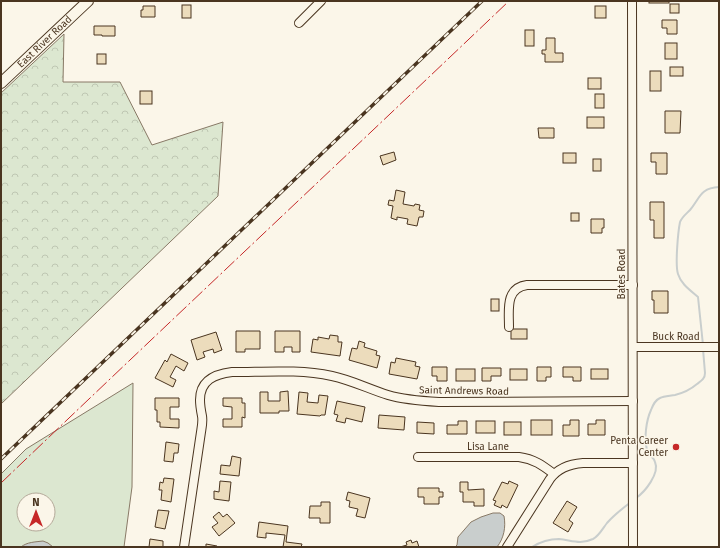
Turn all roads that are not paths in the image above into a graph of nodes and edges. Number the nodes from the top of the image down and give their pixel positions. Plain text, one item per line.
1 (88, 1) edge
2 (321, 1) edge
3 (632, 1) edge
4 (299, 23) dead end
5 (1, 83) edge
6 (632, 285) junction
7 (509, 327) dead end
8 (633, 347) junction
9 (717, 347) edge
10 (633, 401) junction
11 (418, 457) dead end
12 (633, 463) junction
13 (554, 474) junction
14 (184, 547) edge
15 (507, 547) edge
16 (633, 547) edge

1 - 5 main road, East River Road
2 - 4 street
3 - 6 street, Bates Road
6 - 7 street
6 - 8 street, Bates Road
8 - 9 street, Buck Road
8 - 10 street, Bates Road
10 - 12 street, Bates Road
10 - 14 street, Saint Andrews Road
11 - 13 street, Lisa Lane
12 - 13 street
12 - 16 street, Bates Road
13 - 15 street

